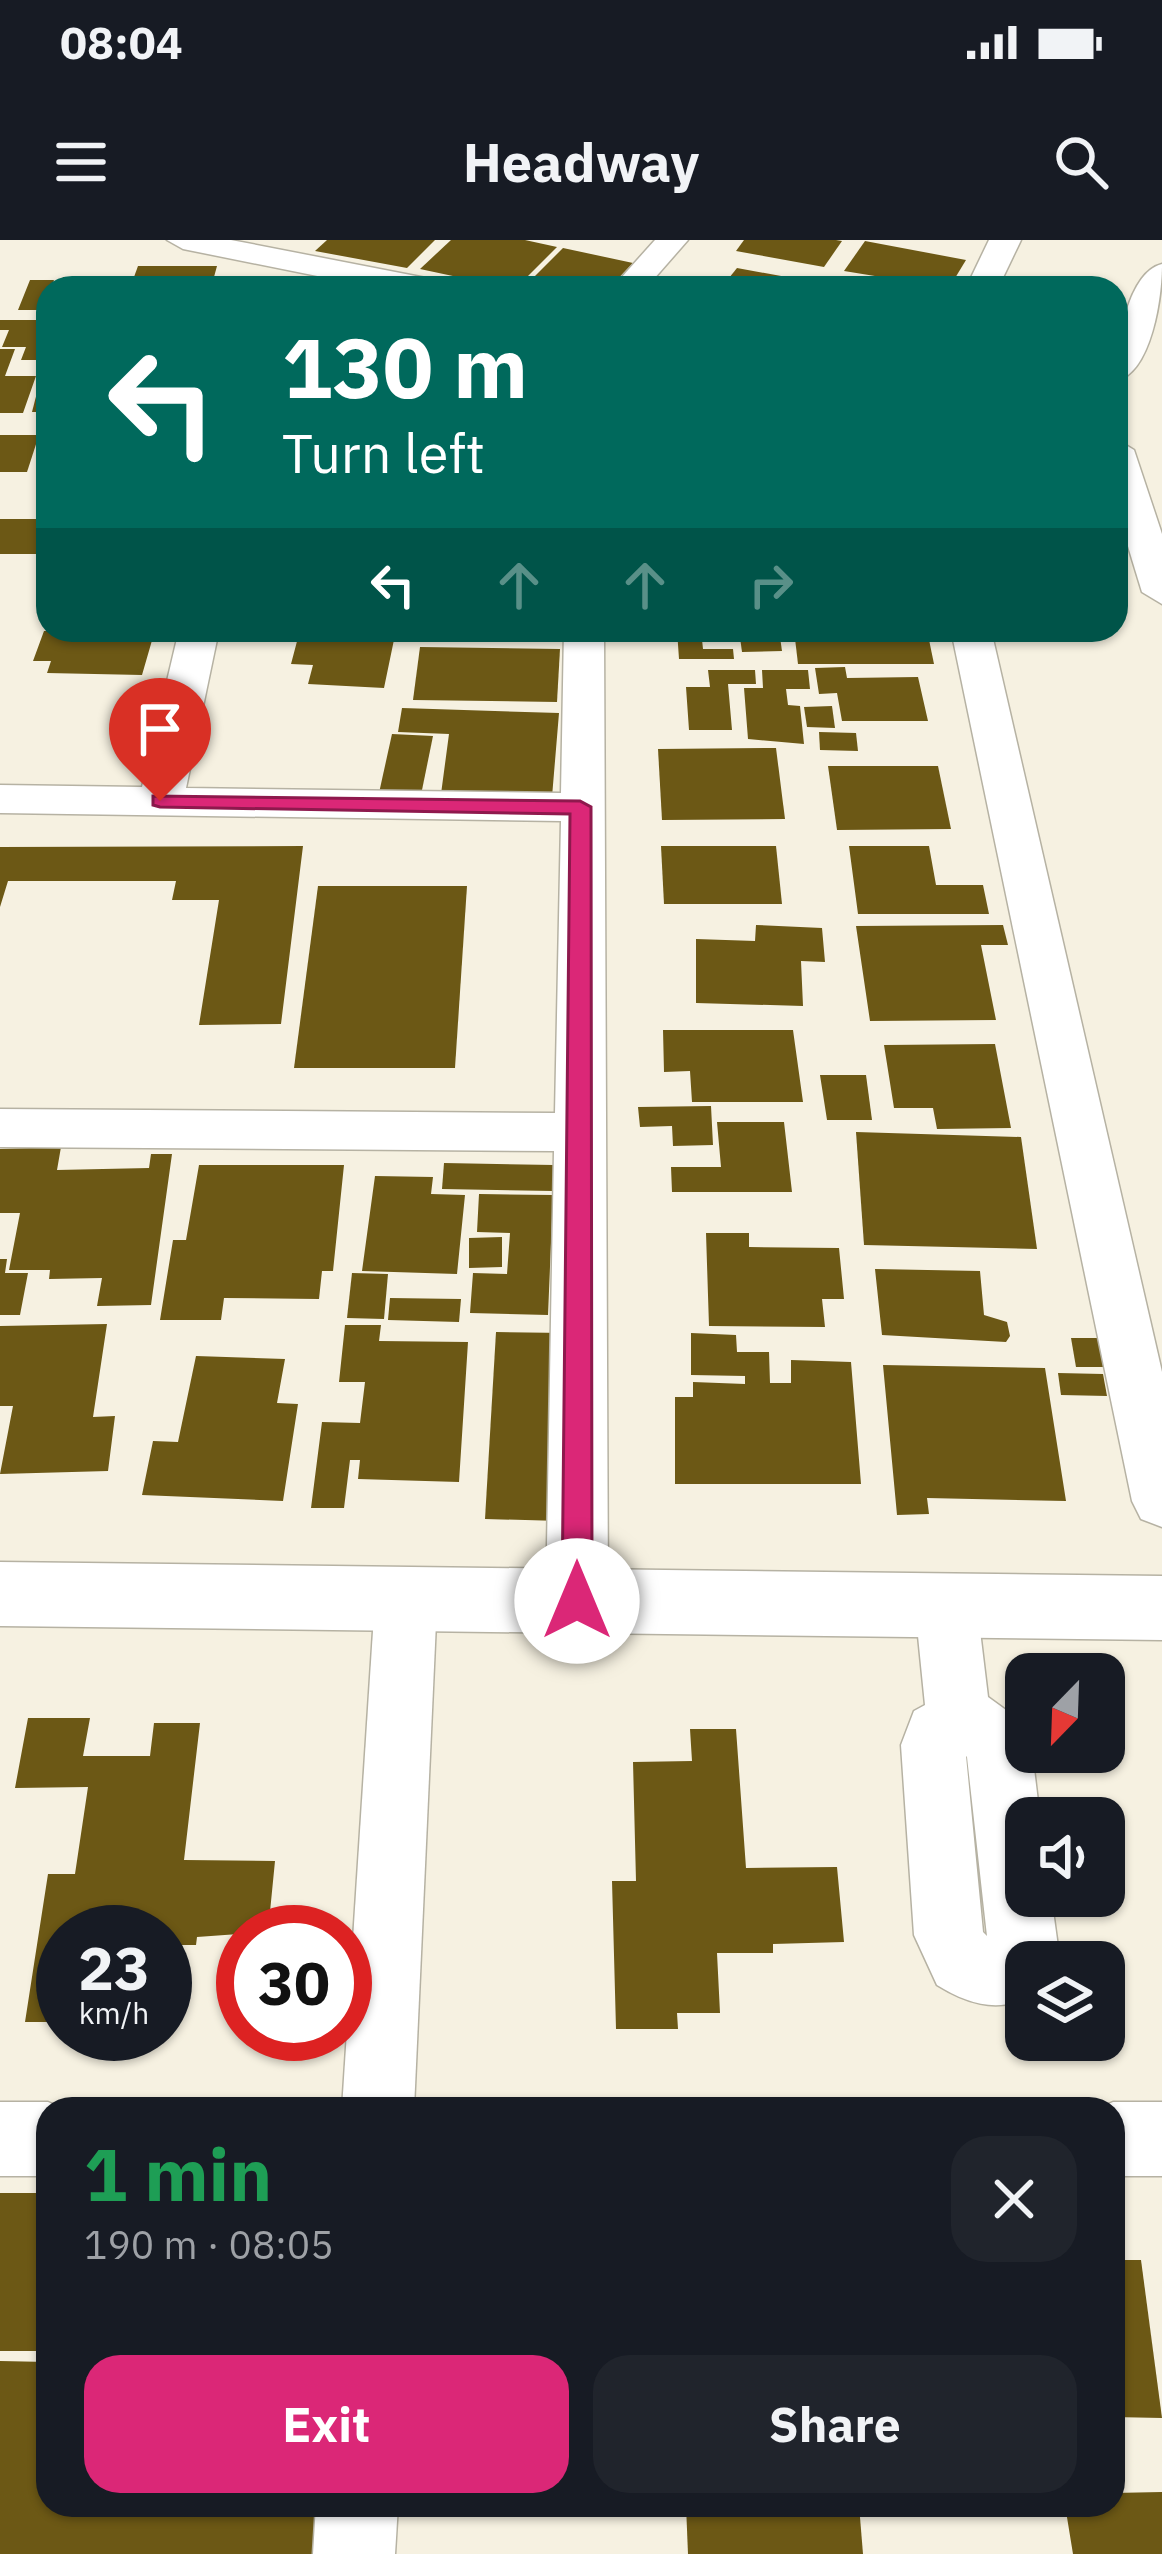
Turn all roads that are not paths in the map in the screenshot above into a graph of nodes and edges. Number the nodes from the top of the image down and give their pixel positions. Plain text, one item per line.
1 (183, 240) edge
2 (672, 240) edge
3 (1005, 240) edge
4 (279, 274) edge
5 (1162, 274) edge
6 (639, 276) edge
7 (988, 276) edge
8 (1128, 346) edge
9 (1128, 452) edge
10 (1162, 455) edge
11 (1128, 488) edge
12 (1128, 579) edge
13 (1160, 585) edge
14 (196, 642) edge
15 (584, 642) edge
16 (974, 642) edge
17 (0, 800) edge
18 (160, 801) junction
19 (580, 807) junction
20 (0, 1128) edge
21 (576, 1132) junction
22 (1162, 1501) edge
23 (0, 1594) edge
24 (406, 1600) junction
25 (577, 1601) junction
26 (946, 1606) junction
27 (1162, 1608) edge
28 (959, 1720) dead end
29 (379, 2097) edge
30 (1162, 2138) edge
31 (0, 2139) edge
32 (36, 2139) edge
33 (1125, 2139) edge
34 (356, 2517) edge
35 (354, 2554) edge

1 - 4 street
2 - 6 street
3 - 7 street
5 - 8 street
9 - 10 street
11 - 13 street
12 - 13 street
14 - 18 street
15 - 19 street
16 - 22 street
17 - 18 street
18 - 19 street
19 - 21 street
20 - 21 street
21 - 25 street
23 - 24 street
24 - 25 street
24 - 29 street
25 - 26 street
26 - 27 street
26 - 28 street
30 - 33 street
31 - 32 street
34 - 35 street

